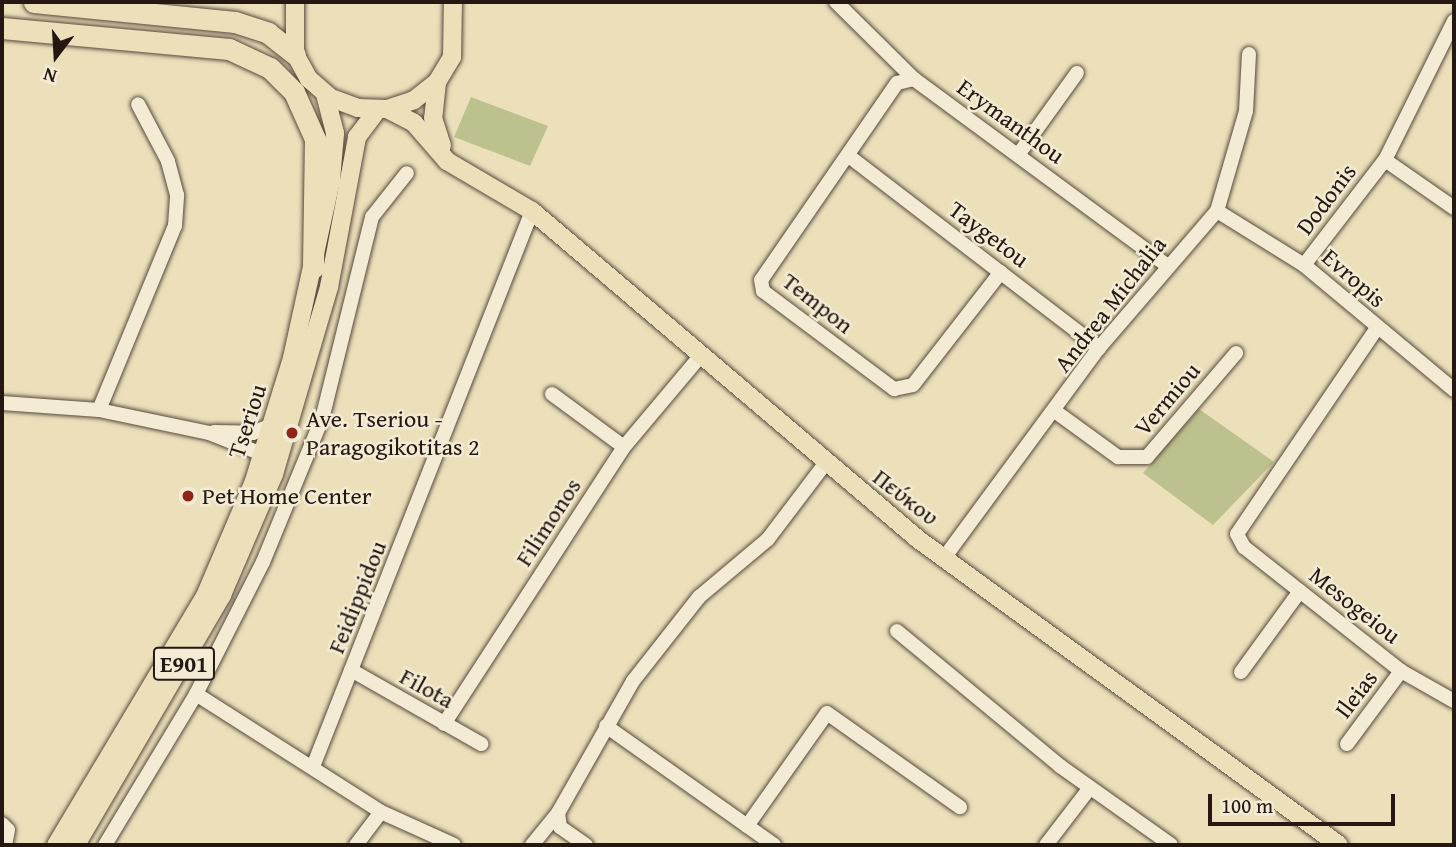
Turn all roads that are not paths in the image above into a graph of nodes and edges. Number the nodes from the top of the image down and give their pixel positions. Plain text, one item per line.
1 (34, 2) edge
2 (295, 2) edge
3 (453, 2) edge
4 (836, 2) edge
5 (1454, 21) edge
6 (2, 28) edge
7 (295, 54) junction
8 (1250, 54) dead end
9 (1077, 73) dead end
10 (914, 79) junction
11 (437, 82) junction
12 (325, 94) junction
13 (138, 104) dead end
14 (382, 109) junction
15 (1018, 155) junction
16 (850, 157) junction
17 (1385, 160) junction
18 (459, 169) junction
19 (407, 173) dead end
20 (1454, 208) edge
21 (532, 211) junction
22 (1217, 211) junction
23 (1304, 265) junction
24 (1168, 266) junction
25 (313, 268) junction
26 (1002, 272) junction
27 (1377, 328) junction
28 (1099, 348) junction
29 (1236, 353) dead end
30 (702, 354) junction
31 (1453, 387) edge
32 (552, 394) dead end
33 (2, 403) edge
34 (99, 410) junction
35 (1056, 412) junction
36 (272, 425) junction
37 (209, 433) junction
38 (624, 447) junction
39 (262, 454) junction
40 (825, 464) junction
41 (944, 558) junction
42 (1300, 591) junction
43 (897, 631) dead end
44 (351, 670) junction
45 (1401, 671) junction
46 (1241, 672) dead end
47 (196, 694) junction
48 (1454, 701) edge
49 (444, 724) junction
50 (606, 726) junction
51 (481, 744) dead end
52 (1347, 744) dead end
53 (314, 764) junction
54 (1089, 789) junction
55 (960, 807) dead end
56 (382, 811) junction
57 (558, 813) junction
58 (2, 824) edge
59 (747, 826) junction
60 (5, 845) edge
61 (57, 845) edge
62 (76, 845) edge
63 (106, 845) edge
64 (356, 845) edge
65 (454, 845) edge
66 (532, 845) edge
67 (586, 845) edge
68 (774, 845) edge
69 (1046, 845) edge
70 (1171, 845) edge
71 (1339, 845) edge

1 - 7 highway
2 - 7 main road
3 - 11 main road
4 - 10 street, Erymanthou
5 - 17 street, Dodonis
6 - 25 highway
7 - 12 main road
8 - 22 street, Andrea Michalia
9 - 15 street
10 - 15 street, Erymanthou
10 - 16 street, Tempon
11 - 14 main road
11 - 18 main road, Πεύκου
12 - 14 main road, Πεύκου
12 - 25 main road, Tseriou / E901
13 - 34 street
14 - 18 main road, Πεύκου
14 - 62 main road, Tseriou / E901
15 - 24 street, Erymanthou
16 - 26 street, Taygetou
16 - 26 street, Tempon
17 - 20 street
17 - 23 street, Dodonis
18 - 21 main road, Πεύκου
19 - 47 street
21 - 30 main road, Πεύκου
21 - 44 street, Feidippidou
22 - 23 street, Evropis
22 - 24 street, Andrea Michalia
23 - 27 street, Evropis
24 - 28 street, Andrea Michalia
25 - 36 main road, Tseriou / E901
26 - 28 street, Taygetou
27 - 31 street, Evropis
27 - 42 street, Mesogeiou
28 - 35 street, Andrea Michalia
29 - 35 street, Vermiou
30 - 38 street, Filimonos
30 - 40 main road, Πεύκου
32 - 38 street
33 - 34 street
34 - 37 street
35 - 41 street, Andrea Michalia
36 - 37 street
36 - 39 main road, Tseriou / E901
37 - 39 street
38 - 49 street, Filimonos
39 - 61 main road, Tseriou / E901
40 - 41 main road, Πεύκου
40 - 50 street
41 - 71 main road, Πεύκου
42 - 45 street, Mesogeiou
42 - 46 street
43 - 54 street
44 - 49 street, Filota
44 - 53 street, Feidippidou
45 - 48 street, Mesogeiou
45 - 52 street, Ileias
47 - 53 street
47 - 63 street
49 - 51 street, Filota
50 - 57 street
50 - 59 street
53 - 56 street
54 - 69 street
54 - 70 street
55 - 59 street
56 - 64 street
56 - 65 street
57 - 66 street
57 - 67 street
58 - 60 street
59 - 68 street

